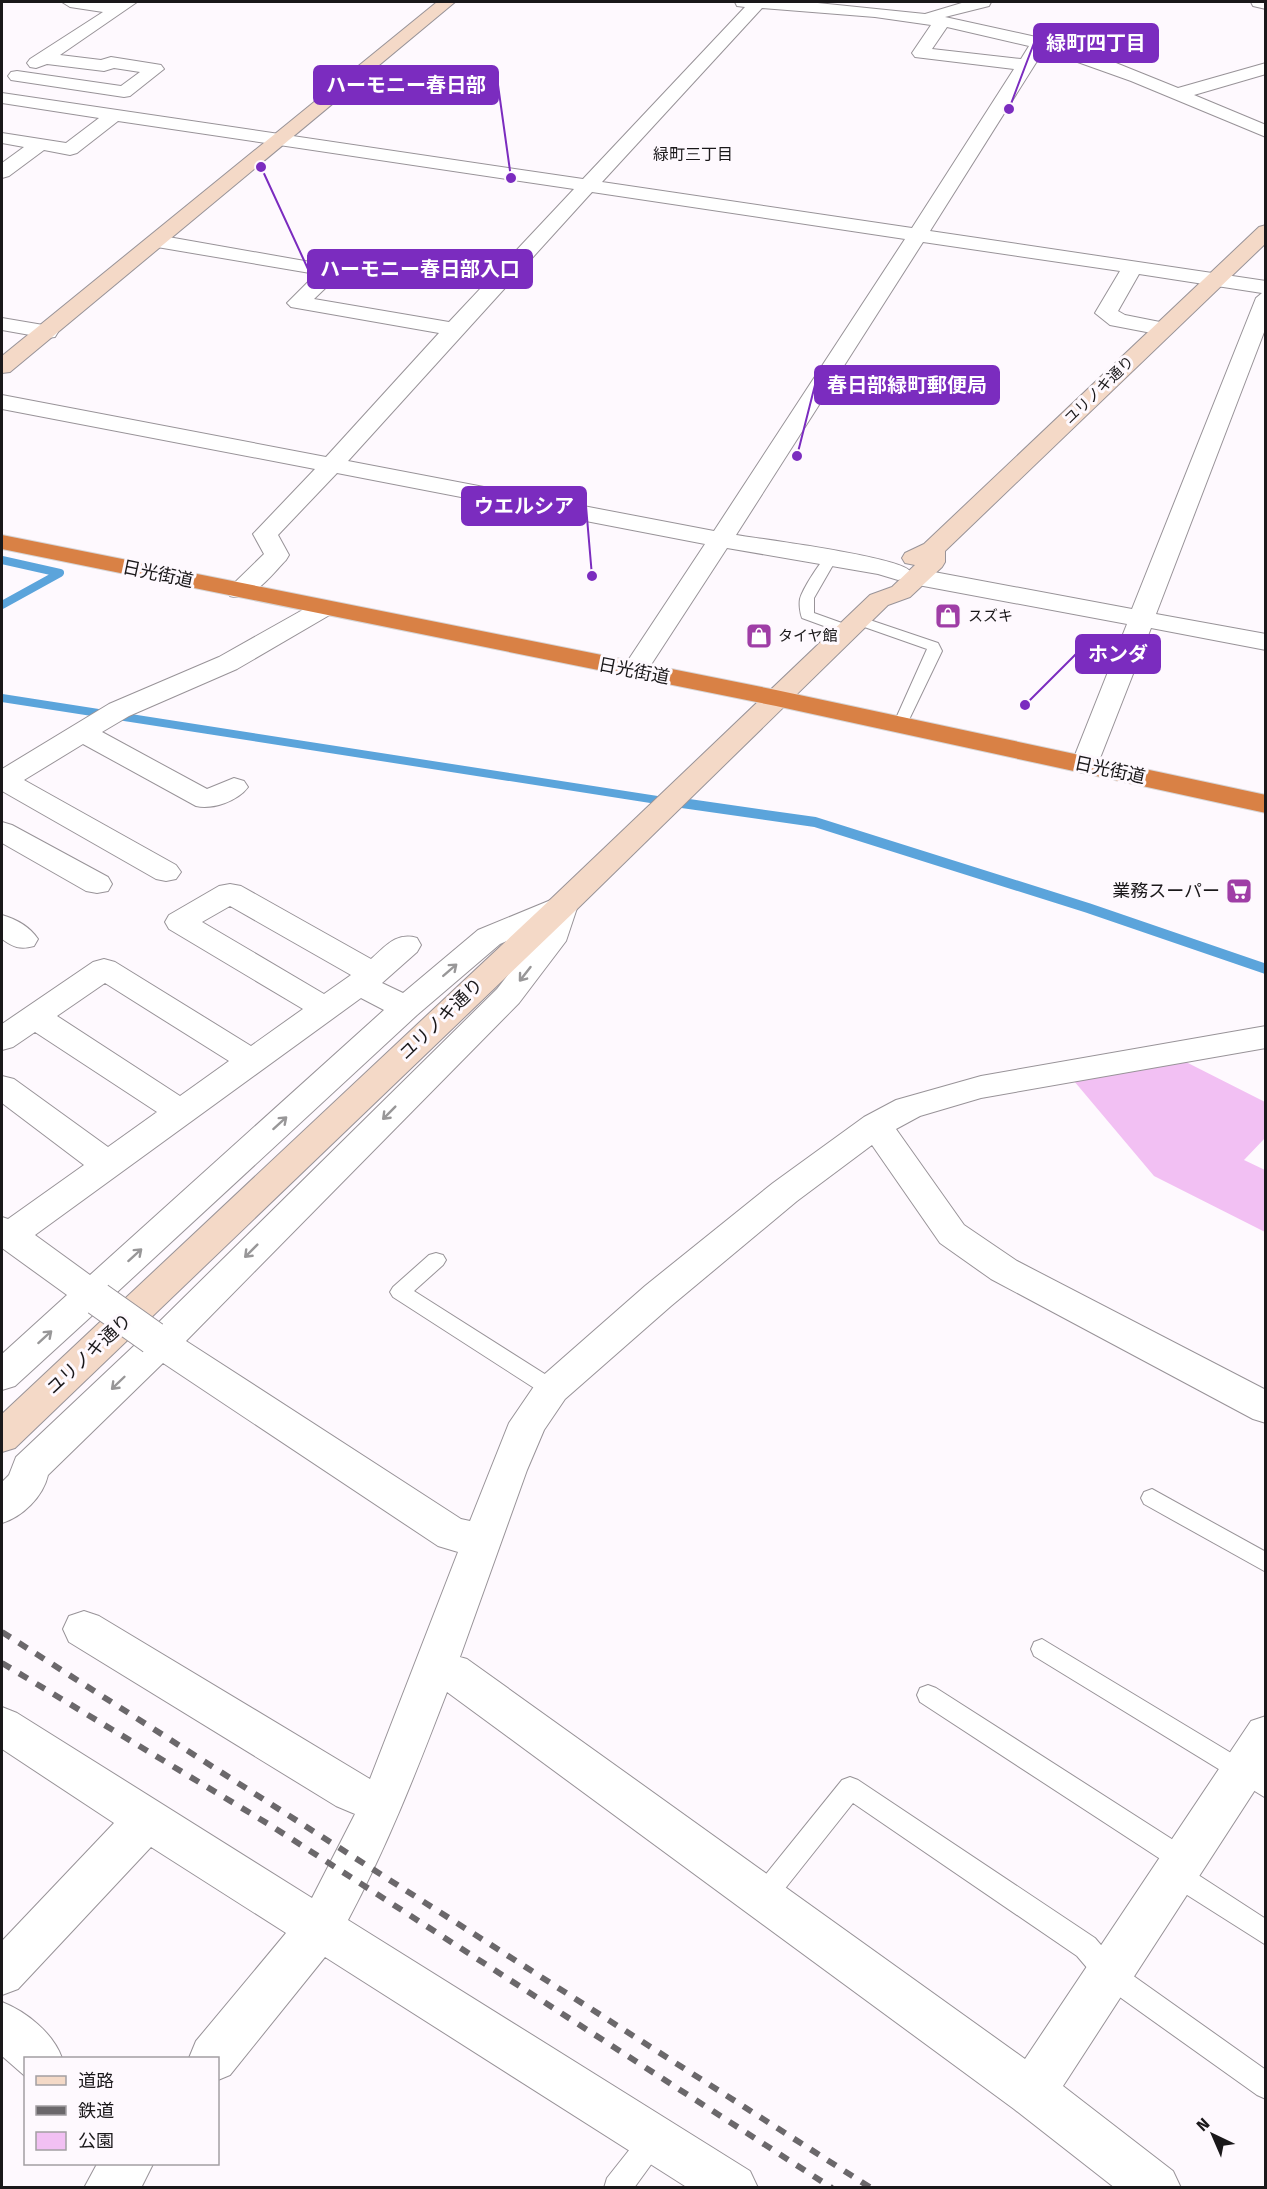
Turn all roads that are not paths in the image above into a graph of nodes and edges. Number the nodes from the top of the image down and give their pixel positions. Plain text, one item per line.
1 (70, 2) edge
2 (447, 2) edge
3 (749, 2) edge
4 (885, 2) edge
5 (983, 2) edge
6 (1259, 2) edge
7 (800, 4) edge
8 (1266, 4) edge
9 (124, 5) edge
10 (921, 18) junction
11 (942, 21) junction
12 (1039, 44) junction
13 (44, 58) junction
14 (1025, 65) junction
15 (1266, 68) edge
16 (17, 76) junction
17 (1235, 77) junction
18 (2, 86) edge
19 (1266, 90) edge
20 (1176, 94) junction
21 (2, 98) edge
22 (114, 115) junction
23 (1264, 130) edge
24 (2, 138) edge
25 (280, 140) junction
26 (41, 144) junction
27 (2, 172) edge
28 (587, 185) junction
29 (1266, 231) edge
30 (918, 235) junction
31 (157, 241) junction
32 (1132, 268) junction
33 (1214, 280) junction
34 (1266, 287) edge
35 (1266, 298) edge
36 (2, 324) edge
37 (454, 329) junction
38 (1162, 329) junction
39 (47, 332) junction
40 (2, 368) edge
41 (2, 402) edge
42 (333, 464) junction
43 (720, 540) junction
44 (2, 542) edge
45 (830, 558) junction
46 (908, 574) junction
47 (239, 591) junction
48 (324, 608) junction
49 (1142, 620) junction
50 (853, 625) junction
51 (1266, 642) edge
52 (634, 671) junction
53 (776, 698) junction
54 (900, 725) junction
55 (82, 732) junction
56 (1085, 765) junction
57 (2, 781) edge
58 (234, 787) dead end
59 (1266, 804) edge
60 (2, 831) edge
61 (166, 872) dead end
62 (97, 884) dead end
63 (562, 905) junction
64 (406, 945) dead end
65 (366, 979) junction
66 (325, 1008) junction
67 (406, 1008) junction
68 (34, 1016) junction
69 (1266, 1037) edge
70 (2, 1039) edge
71 (252, 1061) junction
72 (2, 1087) edge
73 (181, 1112) junction
74 (876, 1125) junction
75 (108, 1165) junction
76 (8, 1242) edge
77 (436, 1260) dead end
78 (95, 1296) junction
79 (157, 1340) junction
80 (2, 1376) edge
81 (552, 1389) junction
82 (1266, 1408) edge
83 (2, 1437) edge
84 (1152, 1498) dead end
85 (2, 1507) edge
86 (482, 1540) junction
87 (1266, 1563) edge
88 (84, 1629) dead end
89 (1042, 1650) dead end
90 (435, 1669) junction
91 (928, 1695) dead end
92 (2, 1726) edge
93 (1266, 1735) edge
94 (1253, 1779) edge
95 (382, 1804) junction
96 (146, 1821) junction
97 (1178, 1866) junction
98 (763, 1897) junction
99 (320, 1927) junction
100 (1266, 1933) edge
101 (2, 1973) edge
102 (1109, 1974) junction
103 (2, 2025) edge
104 (37, 2057) edge
105 (214, 2057) edge
106 (1266, 2086) edge
107 (1031, 2092) junction
108 (655, 2137) junction
109 (126, 2165) edge
110 (109, 2187) edge
111 (616, 2187) edge
112 (733, 2187) edge
113 (1156, 2187) edge

1 - 9 street
2 - 25 street
3 - 7 street
3 - 28 street
4 - 10 street
5 - 10 street
6 - 8 street
7 - 10 street
9 - 13 street
10 - 11 street
11 - 12 street
11 - 14 street
12 - 14 street
12 - 20 street
13 - 16 street
13 - 16 street
14 - 30 street
15 - 17 street
16 - 18 street
17 - 19 street
17 - 20 street
20 - 23 street
21 - 22 street
22 - 25 street
22 - 26 street
24 - 26 street
25 - 28 street
25 - 31 street
26 - 27 street
28 - 30 street
28 - 37 street
29 - 33 street, ユリノキ通り
30 - 32 street
30 - 43 street
31 - 37 street
31 - 39 street
32 - 33 street
32 - 38 street
33 - 34 street
33 - 38 street, ユリノキ通り
35 - 49 street
36 - 39 street
37 - 42 street
38 - 46 street, ユリノキ通り
39 - 40 street
41 - 42 street
42 - 43 street
42 - 47 street
43 - 45 street
43 - 52 street
44 - 47 highway, 日光街道
45 - 46 street
45 - 50 lane
46 - 49 street
46 - 50 street, ユリノキ通り
47 - 48 highway, 日光街道
48 - 52 highway, 日光街道
48 - 55 street
49 - 51 street
49 - 56 street
50 - 53 street, ユリノキ通り
50 - 54 lane
52 - 53 highway, 日光街道
53 - 54 highway, 日光街道
53 - 63 street, ユリノキ通り
54 - 56 highway, 日光街道
55 - 57 street
55 - 58 street
56 - 59 highway, 日光街道
57 - 61 street
60 - 62 street
67 -> 63 street
63 -> 79 street
63 - 83 street, ユリノキ通り
64 - 65 street
65 - 66 street
65 - 66 street
65 - 67 street
66 - 71 street
78 -> 67 street
68 - 70 street
68 - 71 street
68 - 73 street
69 - 74 street
71 - 73 street
72 - 75 street
73 - 75 street
74 - 81 street
74 - 82 street
75 - 76 street
76 - 78 street
77 - 81 lane
78 - 79 street, bridge
80 -> 78 street
79 -> 85 street
79 - 86 street
81 - 86 street
84 - 87 lane
86 - 90 street
88 - 95 street
89 - 94 lane
90 - 95 street
90 - 98 street
91 - 97 lane
92 - 96 street
93 - 94 street
94 - 97 street
95 - 99 street
96 - 99 street
96 - 101 street
97 - 100 lane
97 - 102 street
98 - 102 lane
98 - 107 street
99 - 105 street
99 - 108 street
102 - 106 lane
102 - 107 street
103 - 104 street
107 - 113 street
108 - 111 lane
108 - 112 street
109 - 110 street

